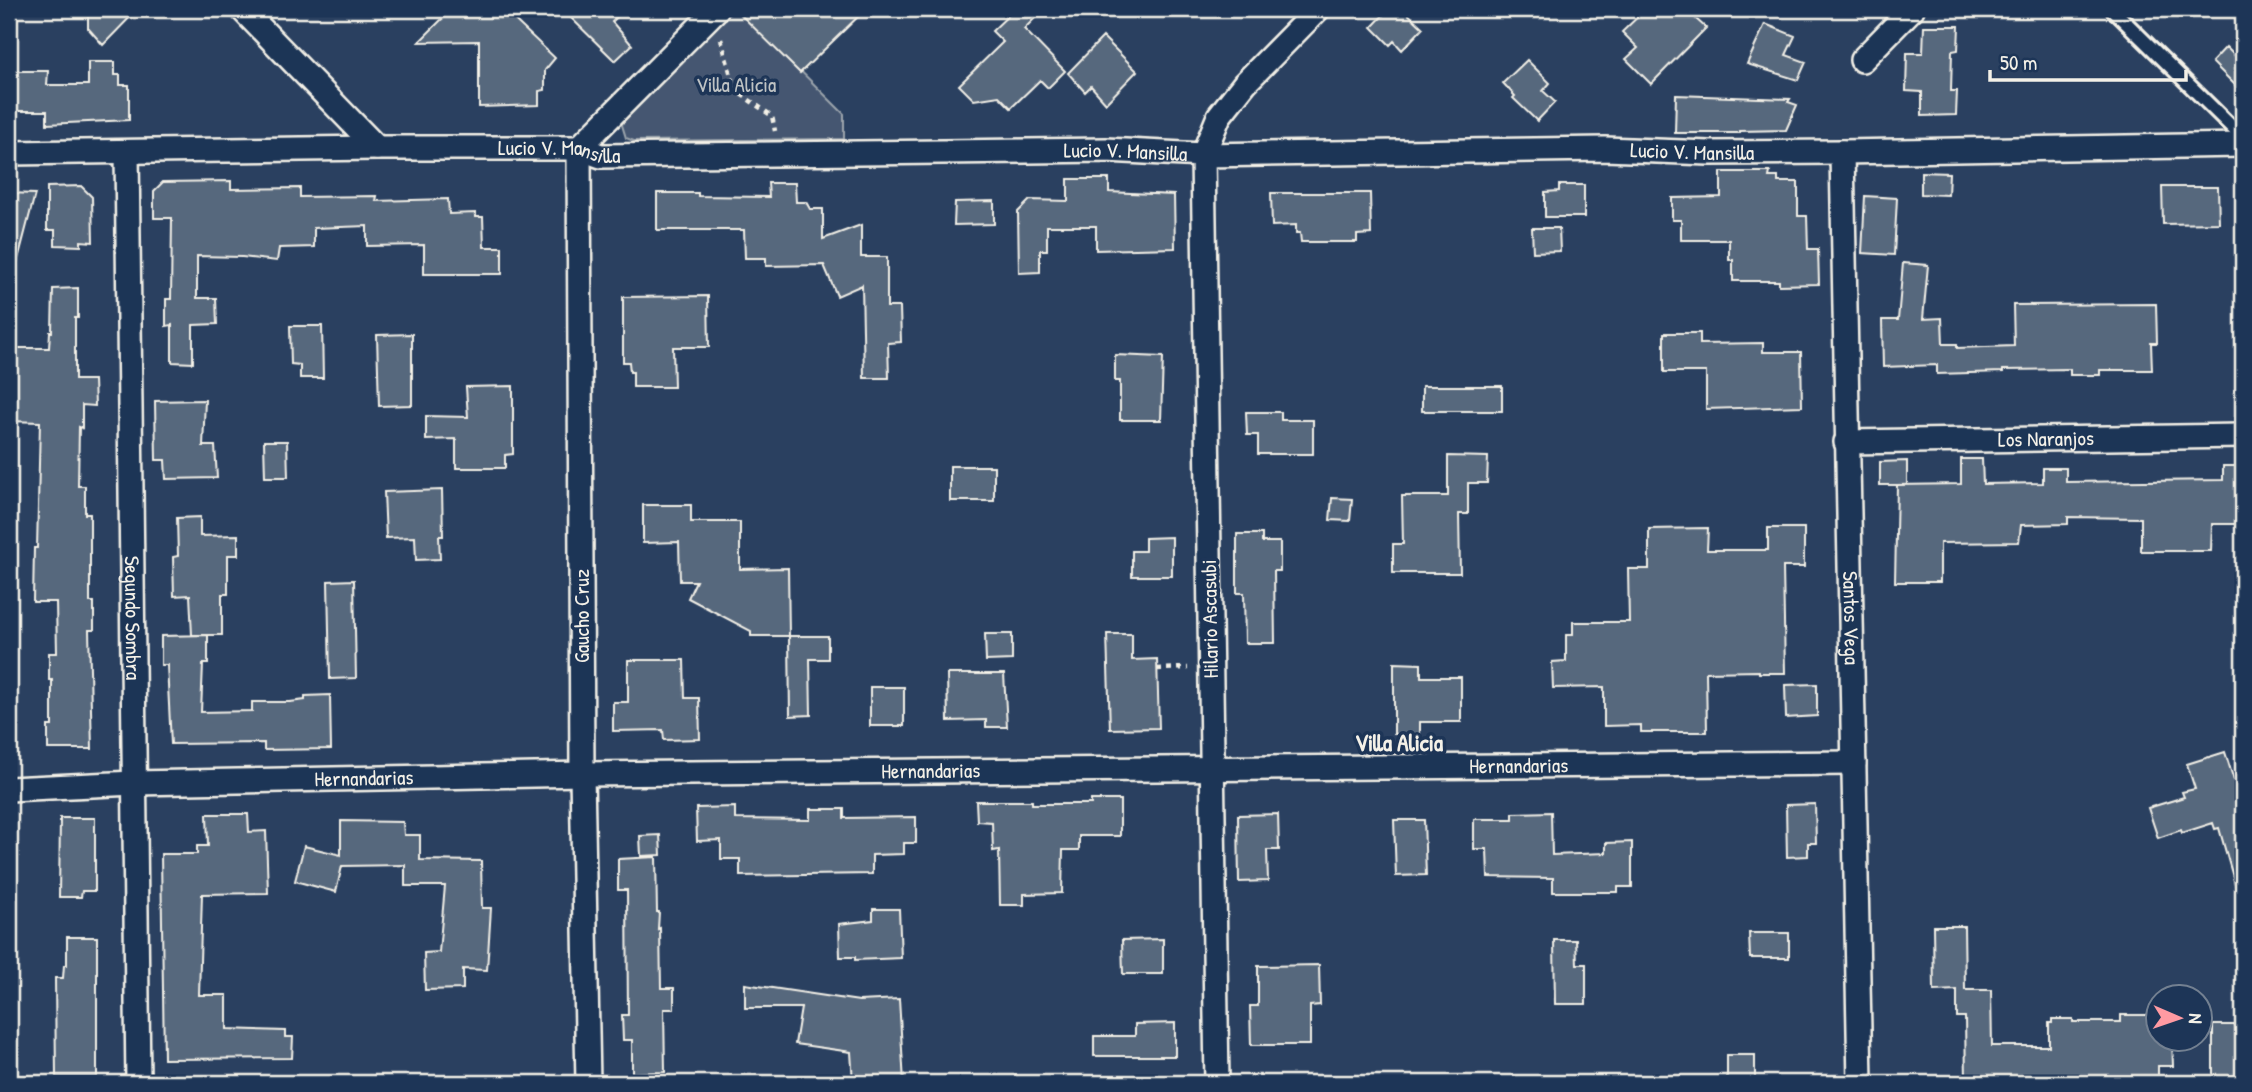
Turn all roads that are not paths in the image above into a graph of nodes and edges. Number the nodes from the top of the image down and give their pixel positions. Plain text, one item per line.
1 (242, 9) edge
2 (717, 9) edge
3 (1318, 9) edge
4 (1912, 9) edge
5 (2112, 9) edge
6 (1862, 60) dead end
7 (2243, 138) edge
8 (2243, 145) edge
9 (377, 148) junction
10 (579, 148) junction
11 (127, 152) junction
12 (1842, 152) junction
13 (9, 153) edge
14 (1203, 155) junction
15 (2243, 436) edge
16 (1846, 442) junction
17 (1854, 763) junction
18 (1212, 770) junction
19 (583, 774) junction
20 (134, 783) junction
21 (9, 789) edge
22 (138, 1083) edge
23 (589, 1083) edge
24 (1217, 1083) edge
25 (1860, 1083) edge

1 - 9 street
2 - 10 street
3 - 14 street
4 - 6 street
5 - 7 lane
8 - 12 street, Lucio V. Mansilla
9 - 10 street, Lucio V. Mansilla
9 - 11 street, Lucio V. Mansilla
10 - 14 street, Lucio V. Mansilla
10 - 19 street, Gaucho Cruz
11 - 13 street, Lucio V. Mansilla
11 - 20 street, Segundo Sombra
12 - 14 street, Lucio V. Mansilla
12 - 16 street, Santos Vega
14 - 18 street, Hilario Ascasubi
15 - 16 street, Los Naranjos
16 - 17 street, Santos Vega
17 - 18 street, Hernandarias
17 - 25 street, Santos Vega
18 - 19 street, Hernandarias
18 - 24 street, Hilario Ascasubi
19 - 20 street, Hernandarias
19 - 23 street, Gaucho Cruz
20 - 21 street, Hernandarias
20 - 22 street, Segundo Sombra

